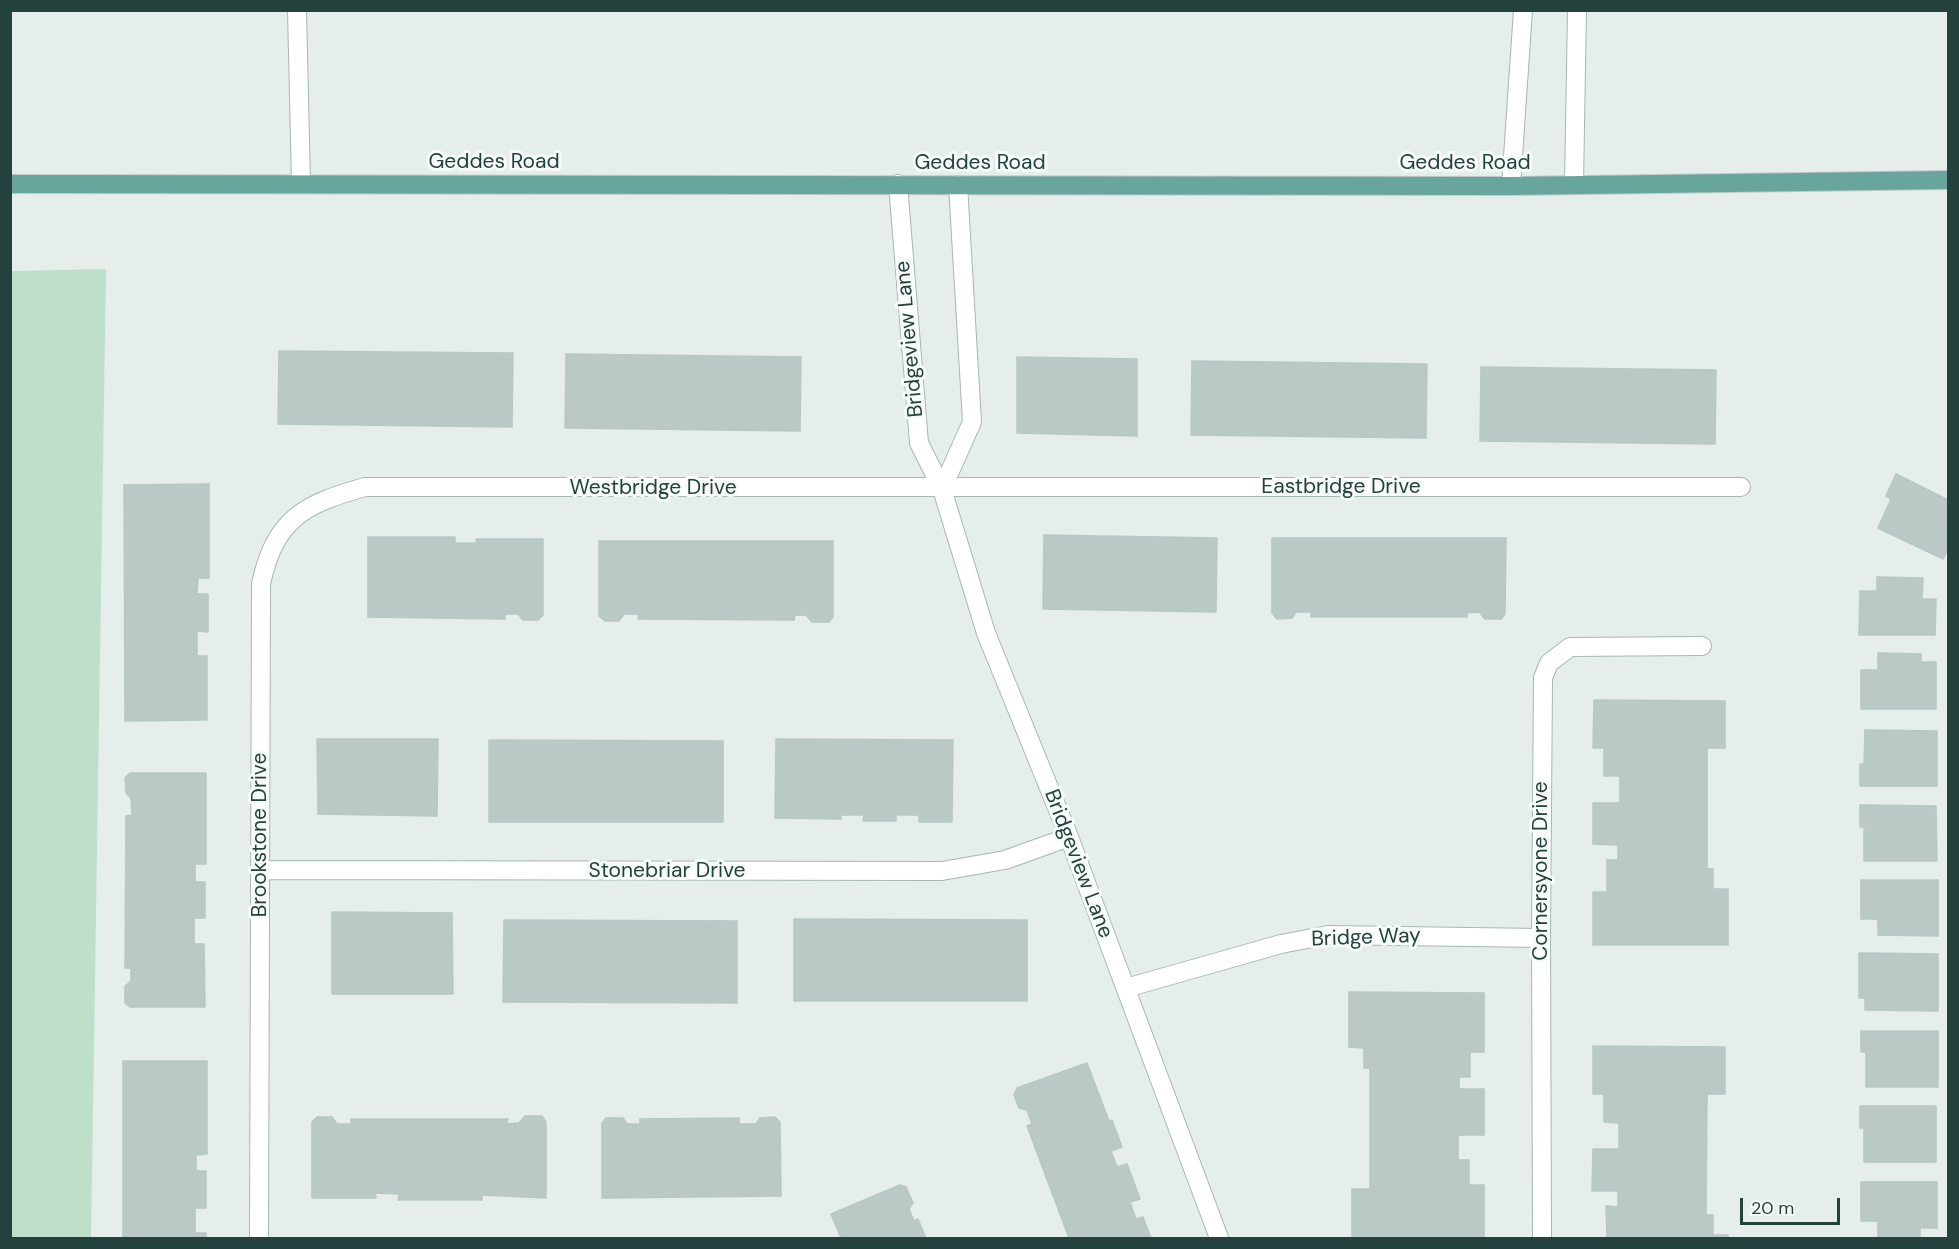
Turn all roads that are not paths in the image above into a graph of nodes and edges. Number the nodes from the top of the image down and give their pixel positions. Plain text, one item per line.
1 (297, 10) edge
2 (1523, 10) edge
3 (1577, 10) edge
4 (1948, 180) edge
5 (10, 184) edge
6 (301, 184) junction
7 (898, 184) junction
8 (1574, 185) junction
9 (958, 186) junction
10 (1511, 186) junction
11 (365, 487) joint
12 (1741, 487) dead end
13 (942, 489) junction
14 (1702, 646) dead end
15 (1069, 837) junction
16 (260, 870) junction
17 (1541, 938) junction
18 (1126, 988) junction
19 (259, 1239) edge
20 (1219, 1239) edge
21 (1542, 1239) edge

1 - 6 street
2 - 10 street
3 - 8 street
4 - 8 main road, Geddes Road
5 - 6 main road, Geddes Road
6 - 7 main road, Geddes Road
7 - 9 main road, Geddes Road
7 - 13 street, Bridgeview Lane
8 - 10 main road, Geddes Road
9 - 10 main road, Geddes Road
9 - 13 street
11 - 13 street, Westbridge Drive
11 - 16 street, Brookstone Drive
12 - 13 street, Eastbridge Drive
13 - 15 street, Bridgeview Lane
14 - 17 street, Cornersyone Drive
15 - 16 street, Stonebriar Drive
15 - 18 street, Bridgeview Lane
16 - 19 street, Brookstone Drive
17 - 18 street, Bridge Way
17 - 21 street, Cornersyone Drive
18 - 20 street, Bridgeview Lane

